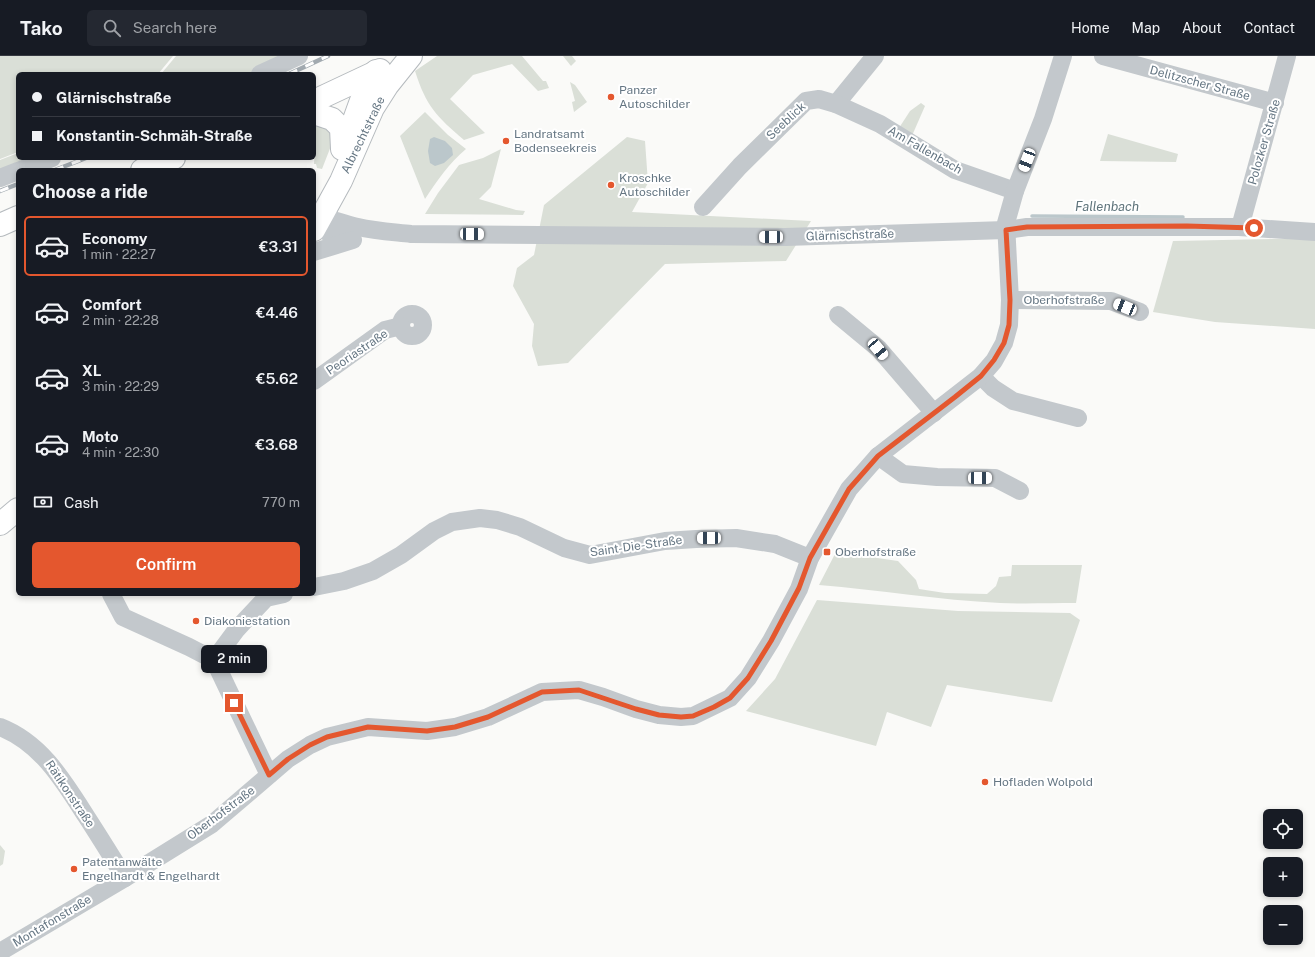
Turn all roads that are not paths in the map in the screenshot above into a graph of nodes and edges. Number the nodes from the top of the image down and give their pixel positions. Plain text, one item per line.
1 (299, 56) edge
2 (406, 56) edge
3 (411, 56) edge
4 (875, 56) edge
5 (1063, 56) edge
6 (1102, 56) edge
7 (1287, 56) edge
8 (264, 72) edge
9 (376, 72) junction
10 (316, 100) edge
11 (1275, 103) junction
12 (836, 104) junction
13 (316, 114) edge
14 (342, 150) junction
15 (47, 160) edge
16 (169, 160) edge
17 (26, 168) edge
18 (147, 168) edge
19 (16, 172) edge
20 (0, 178) edge
21 (340, 181) junction
22 (1016, 191) junction
23 (703, 207) dead end
24 (316, 217) edge
25 (16, 218) edge
26 (0, 225) edge
27 (356, 227) junction
28 (1239, 227) junction
29 (1006, 230) junction
30 (384, 232) junction
31 (1315, 232) edge
32 (346, 241) junction
33 (316, 251) edge
34 (1010, 300) junction
35 (1140, 312) dead end
36 (838, 315) dead end
37 (401, 326) dead end
38 (981, 376) junction
39 (316, 380) edge
40 (934, 413) junction
41 (1078, 418) dead end
42 (878, 456) junction
43 (1020, 491) dead end
44 (16, 512) edge
45 (0, 524) edge
46 (16, 526) edge
47 (0, 538) edge
48 (810, 558) junction
49 (316, 587) edge
50 (112, 596) edge
51 (266, 596) edge
52 (214, 660) junction
53 (0, 727) edge
54 (269, 775) junction
55 (125, 878) junction
56 (0, 952) edge

1 - 8 street
2 - 9 main road
3 - 21 main road, Albrechtstraße
4 - 12 street
5 - 22 street, Oberhofstraße
6 - 11 street, Delitzscher Straße
7 - 11 street, Polozker Straße
9 - 10 main road
9 - 14 main road, Albrechtstraße
11 - 28 street, Polozker Straße
12 - 22 street, Am Fallenbach
12 - 23 street, Seeblick
13 - 14 main road
14 - 24 main road, Albrechtstraße
15 - 17 street
16 - 18 main road
19 - 20 street
21 - 24 main road, Albrechtstraße
21 - 27 street
22 - 29 street, Oberhofstraße
24 - 27 street, Glärnischstraße
24 - 32 street
25 - 26 main road
27 - 30 street, Glärnischstraße
28 - 29 street, Glärnischstraße
28 - 31 street, Glärnischstraße
29 - 30 street, Glärnischstraße
29 - 34 street, Oberhofstraße
30 - 32 street, Glärnischstraße
32 - 33 street, Glärnischstraße
34 - 35 street, Oberhofstraße
34 - 38 street, Oberhofstraße
36 - 40 street
37 - 39 street, Peoriastraße
38 - 40 street, Oberhofstraße
38 - 41 street
40 - 42 street, Oberhofstraße
42 - 43 street
42 - 48 street, Oberhofstraße
44 - 45 main road
46 - 47 main road
48 - 49 street, Saint-Die-Straße
48 - 54 street, Oberhofstraße
50 - 52 street
51 - 52 street
52 - 54 street
53 - 55 street, Rätikonstraße
54 - 55 street, Oberhofstraße
55 - 56 street, Montafonstraße

